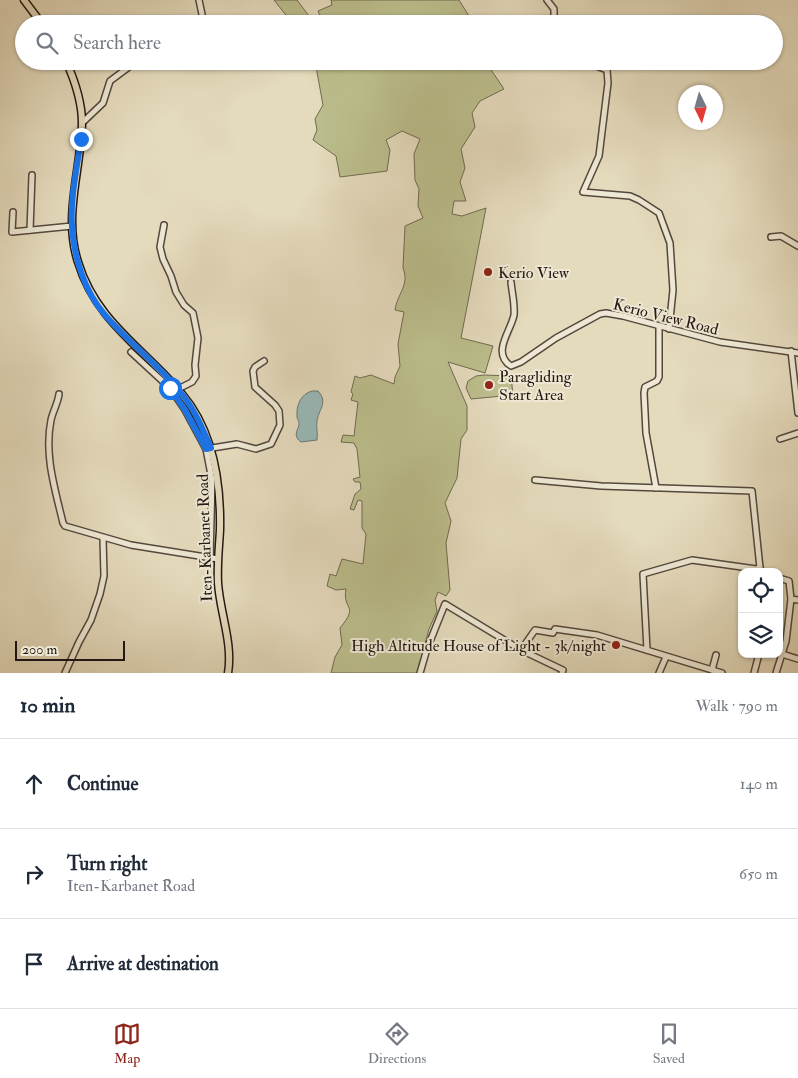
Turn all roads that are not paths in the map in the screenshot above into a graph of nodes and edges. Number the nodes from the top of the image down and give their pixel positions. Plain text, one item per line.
1 (24, 0) edge
2 (200, 0) edge
3 (547, 0) edge
4 (35, 15) edge
5 (202, 15) edge
6 (554, 15) edge
7 (69, 70) edge
8 (125, 70) edge
9 (607, 70) edge
10 (82, 122) junction
11 (32, 175) dead end
12 (13, 212) dead end
13 (164, 224) dead end
14 (72, 226) junction
15 (30, 230) junction
16 (771, 237) dead end
17 (798, 246) edge
18 (511, 282) dead end
19 (659, 327) junction
20 (668, 329) junction
21 (790, 351) junction
22 (131, 352) dead end
23 (798, 353) edge
24 (264, 361) dead end
25 (178, 389) junction
26 (59, 394) dead end
27 (798, 413) edge
28 (798, 433) edge
29 (780, 438) dead end
30 (209, 449) junction
31 (535, 480) dead end
32 (656, 488) junction
33 (103, 538) junction
34 (210, 558) junction
35 (218, 559) junction
36 (749, 568) edge
37 (761, 568) edge
38 (783, 579) edge
39 (791, 599) junction
40 (798, 600) edge
41 (521, 650) junction
42 (647, 650) junction
43 (783, 651) edge
44 (783, 654) edge
45 (716, 655) dead end
46 (666, 657) junction
47 (759, 658) edge
48 (781, 658) edge
49 (798, 659) edge
50 (712, 670) junction
51 (64, 673) edge
52 (228, 673) edge
53 (420, 673) edge
54 (562, 673) edge
55 (659, 673) edge
56 (722, 673) edge
57 (754, 673) edge
58 (776, 673) edge

1 - 4 main road
2 - 5 street
3 - 6 street
7 - 10 main road, Iten-Karbanet Road
8 - 10 street
9 - 20 street
10 - 14 main road, Iten-Karbanet Road
11 - 15 street
12 - 15 street
13 - 25 street
14 - 15 street
14 - 25 main road, Iten-Karbanet Road
16 - 17 street
18 - 19 street, Kerio View Road
19 - 20 street, Kerio View Road
19 - 32 street
20 - 21 street, Kerio View Road
21 - 23 street, Kerio View Road
21 - 27 street
22 - 30 street
24 - 30 street
25 - 30 main road, Iten-Karbanet Road
26 - 33 street
28 - 29 street
30 - 34 street
30 - 35 main road, Iten-Karbanet Road
31 - 32 street
32 - 37 street
33 - 34 street
33 - 51 street
34 - 35 street
35 - 52 main road, Iten-Karbanet Road
36 - 42 street
38 - 39 street
39 - 40 street
39 - 43 street
41 - 42 street
41 - 53 street
41 - 54 street
42 - 46 street
44 - 49 street
45 - 50 street
46 - 50 street
46 - 55 street
47 - 57 street
48 - 58 street
50 - 56 street

